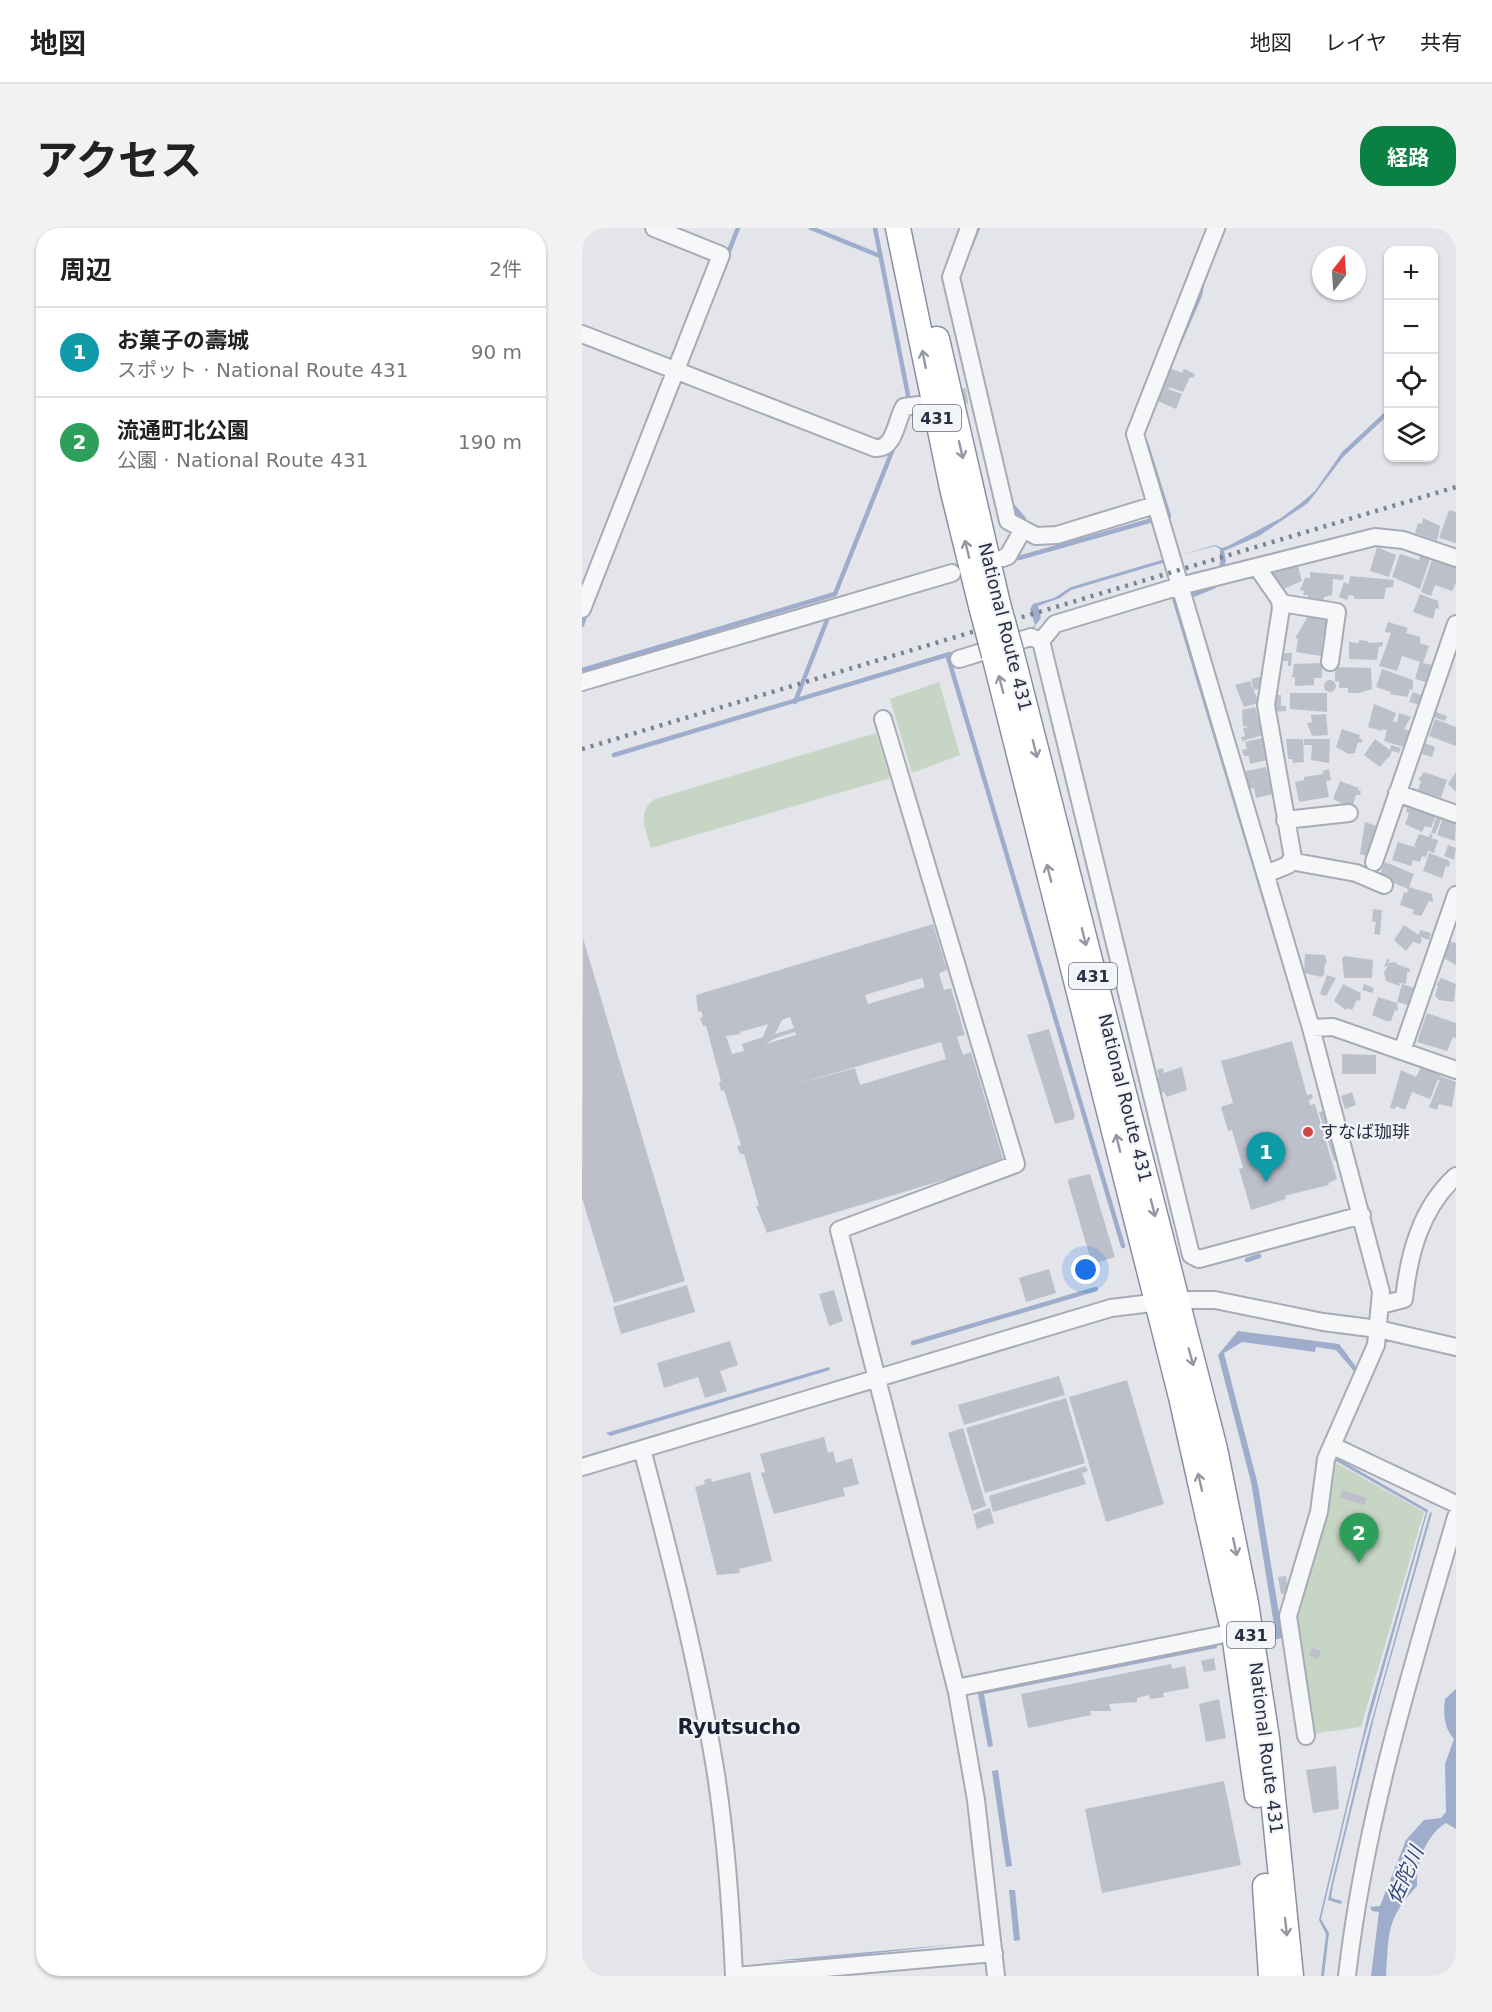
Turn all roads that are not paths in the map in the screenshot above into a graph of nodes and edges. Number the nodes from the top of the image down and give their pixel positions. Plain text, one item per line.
1 (654, 228) edge
2 (898, 228) edge
3 (915, 228) edge
4 (969, 228) edge
5 (1216, 228) edge
6 (582, 334) edge
7 (676, 371) junction
8 (919, 405) dead end
9 (1155, 505) junction
10 (1022, 531) junction
11 (1003, 558) dead end
12 (1456, 558) edge
13 (1257, 567) junction
14 (952, 573) dead end
15 (1180, 586) junction
16 (1281, 603) junction
17 (990, 605) junction
18 (582, 609) edge
19 (1456, 624) edge
20 (1041, 641) junction
21 (959, 658) dead end
22 (1330, 662) dead end
23 (582, 682) edge
24 (883, 719) dead end
25 (1397, 793) junction
26 (1349, 813) dead end
27 (1456, 814) edge
28 (1285, 820) junction
29 (1290, 861) junction
30 (1374, 862) dead end
31 (1266, 874) junction
32 (1384, 885) dead end
33 (1456, 895) edge
34 (1311, 1028) junction
35 (1402, 1051) junction
36 (1456, 1070) edge
37 (1456, 1176) edge
38 (1362, 1215) junction
39 (1167, 1301) junction
40 (1381, 1305) junction
41 (1378, 1329) junction
42 (1456, 1347) edge
43 (876, 1377) junction
44 (1333, 1446) junction
45 (642, 1449) junction
46 (582, 1467) edge
47 (1456, 1504) edge
48 (1456, 1517) edge
49 (1220, 1635) dead end
50 (956, 1688) junction
51 (1306, 1736) dead end
52 (994, 1953) junction
53 (735, 1976) edge
54 (996, 1976) edge
55 (1271, 1976) edge
56 (1291, 1976) edge
57 (1347, 1976) edge

1 - 7 street
17 -> 2 highway, National Route 431 / 431
3 -> 17 highway, National Route 431 / 431
4 - 10 street
5 - 9 street
6 - 7 street
7 - 8 street
7 - 18 street
9 - 10 street
9 - 15 street
10 - 11 street
12 - 13 street
13 - 15 street
13 - 16 street
14 - 23 street
15 - 20 street
15 - 31 street
16 - 22 street
16 - 28 street
17 - 39 highway, National Route 431 / 431, bridge
19 - 25 street
20 - 21 street
20 - 38 street
24 - 43 street
25 - 27 street
25 - 30 street
26 - 28 street
28 - 29 street
29 - 31 street
29 - 32 street
31 - 34 street
33 - 35 street
34 - 35 street
34 - 38 street
35 - 36 street
37 - 40 street
38 - 40 street
39 - 41 street
39 - 43 street
55 -> 39 highway, National Route 431 / 431
39 -> 56 highway, National Route 431 / 431
40 - 41 street
41 - 42 street
41 - 44 street
43 - 45 street
43 - 50 street
44 - 47 street
44 - 51 street
45 - 46 street
45 - 53 street
48 - 57 street
49 - 50 street
50 - 52 street
52 - 53 street
52 - 54 street

